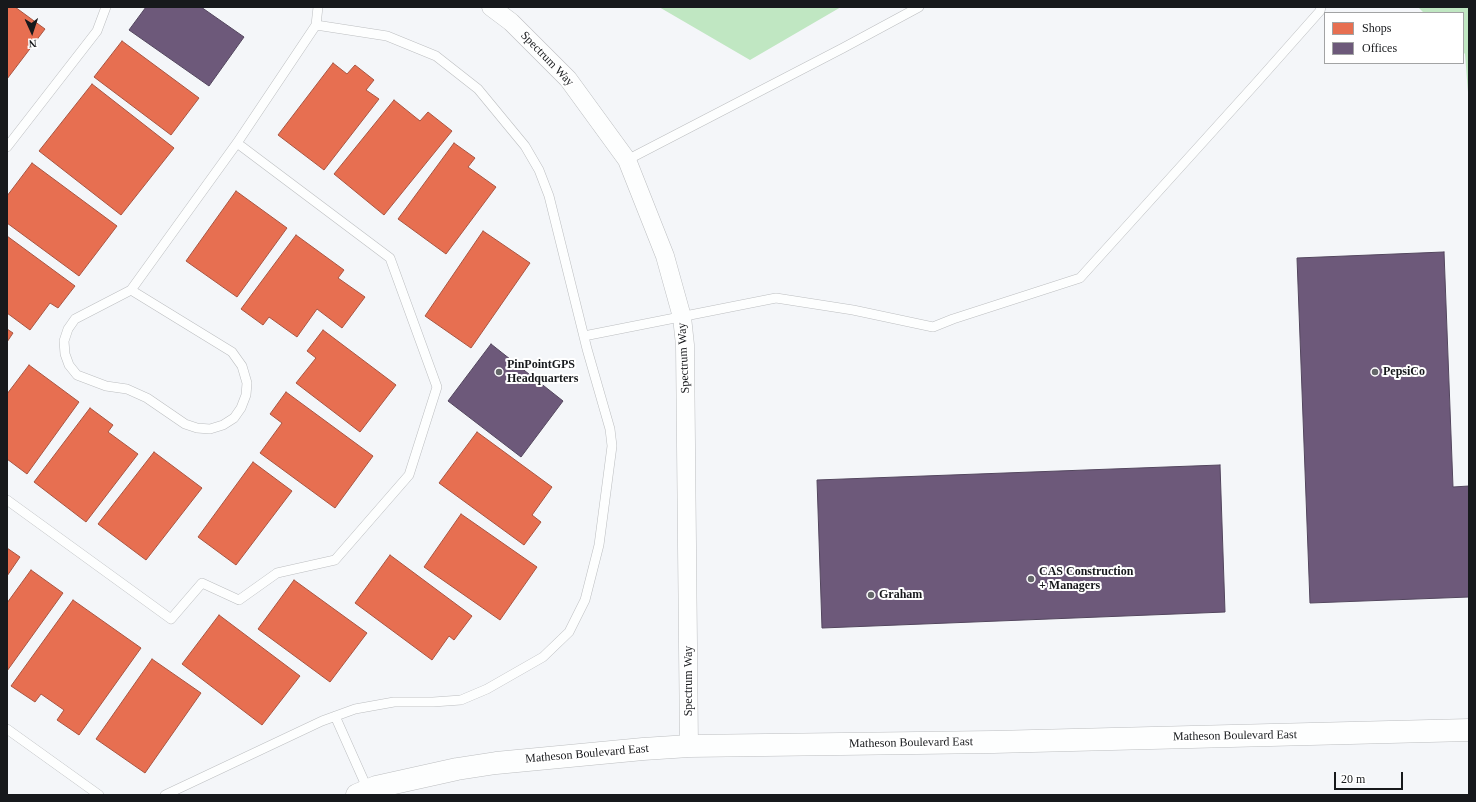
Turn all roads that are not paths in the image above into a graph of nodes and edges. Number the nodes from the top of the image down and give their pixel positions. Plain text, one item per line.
1 (106, 7) edge
2 (318, 7) edge
3 (491, 7) edge
4 (919, 7) edge
5 (1321, 7) edge
6 (316, 25) junction
7 (237, 143) junction
8 (7, 147) edge
9 (627, 160) junction
10 (131, 290) junction
11 (682, 317) junction
12 (584, 336) junction
13 (7, 500) edge
14 (335, 716) junction
15 (7, 728) edge
16 (1469, 730) edge
17 (689, 746) junction
18 (362, 792) edge
19 (99, 795) edge
20 (165, 795) edge

1 - 8 lane
2 - 6 lane
3 - 9 street, Spectrum Way
4 - 9 lane
5 - 11 lane
6 - 7 lane
6 - 12 lane
7 - 10 lane
7 - 13 lane
9 - 11 street, Spectrum Way
10 - 10 lane
11 - 12 lane
11 - 17 street, Spectrum Way
12 - 14 lane
14 - 18 lane
14 - 20 lane
15 - 19 lane
16 - 17 street, Matheson Boulevard East
17 - 18 street, Matheson Boulevard East

